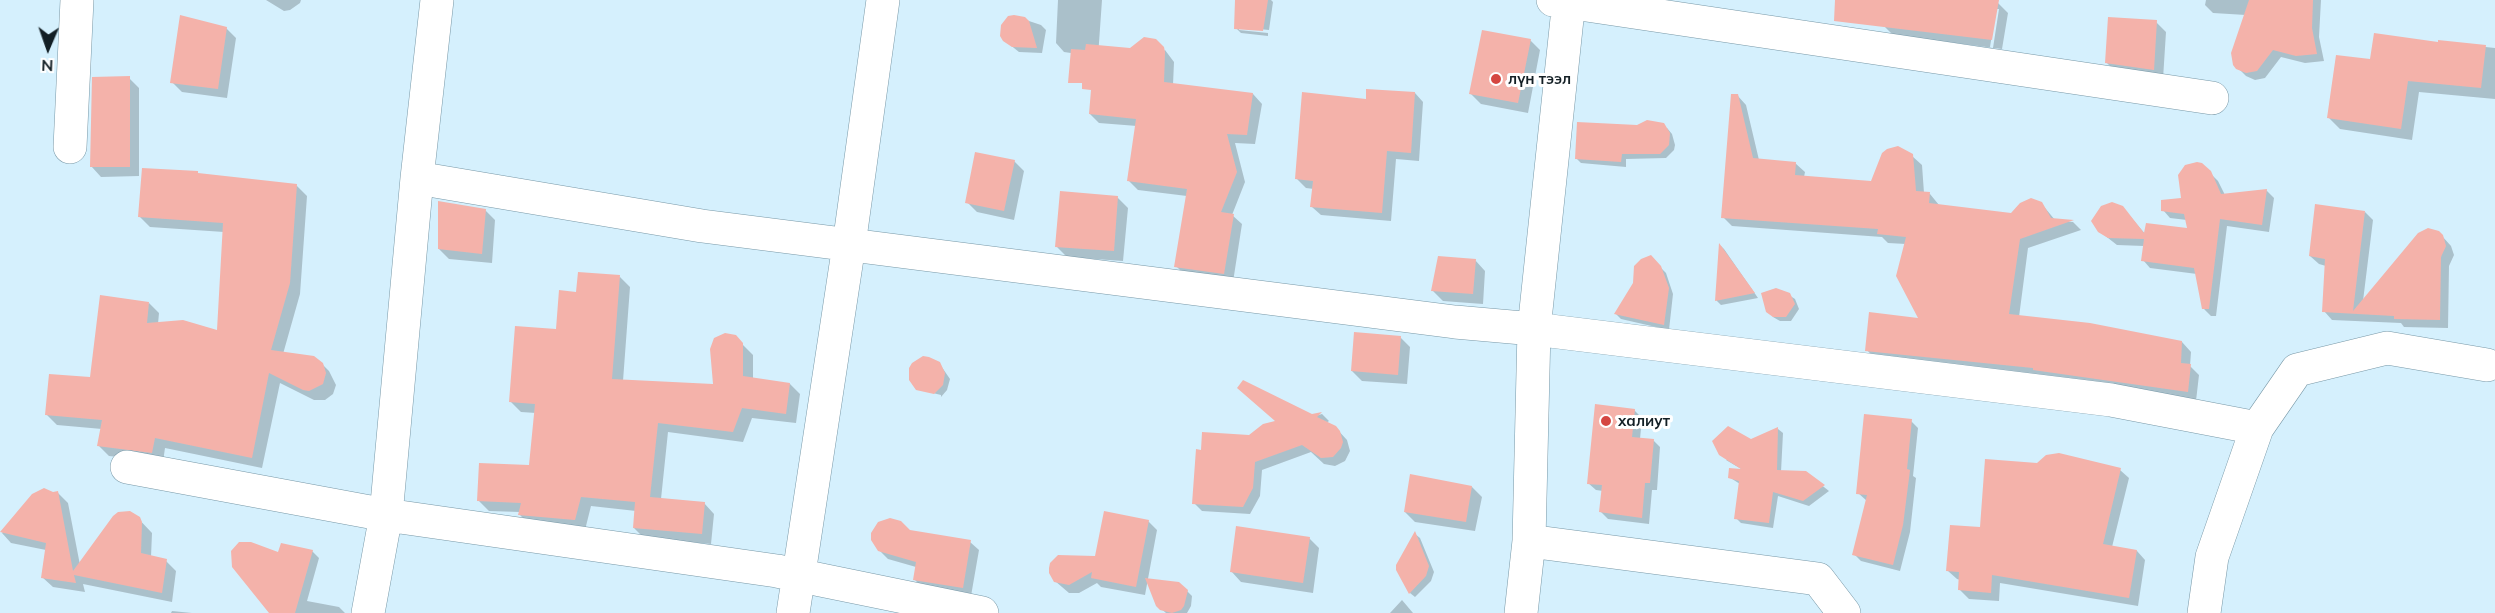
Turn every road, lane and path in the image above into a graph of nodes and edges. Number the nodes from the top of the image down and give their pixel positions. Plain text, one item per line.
1 (77, 0) edge
2 (437, 0) edge
3 (883, 0) edge
4 (1564, 1) edge
5 (2212, 98) dead end
6 (70, 147) dead end
7 (417, 178) junction
8 (849, 245) junction
9 (1534, 329) junction
10 (2487, 365) dead end
11 (2257, 428) junction
12 (127, 467) dead end
13 (386, 515) junction
14 (1529, 541) junction
15 (797, 576) junction
16 (369, 613) edge
17 (793, 613) edge
18 (982, 613) edge
19 (1521, 613) edge
20 (1844, 613) edge
21 (2204, 613) edge

1 - 6 street
2 - 7 street
3 - 8 street
4 - 5 street
4 - 9 street
7 - 8 street
7 - 13 street
8 - 9 street
8 - 15 street
9 - 11 street
9 - 14 street
10 - 11 street
11 - 21 street
12 - 13 street
13 - 15 street
13 - 16 street
14 - 19 street
14 - 20 street
15 - 17 street
15 - 18 street

